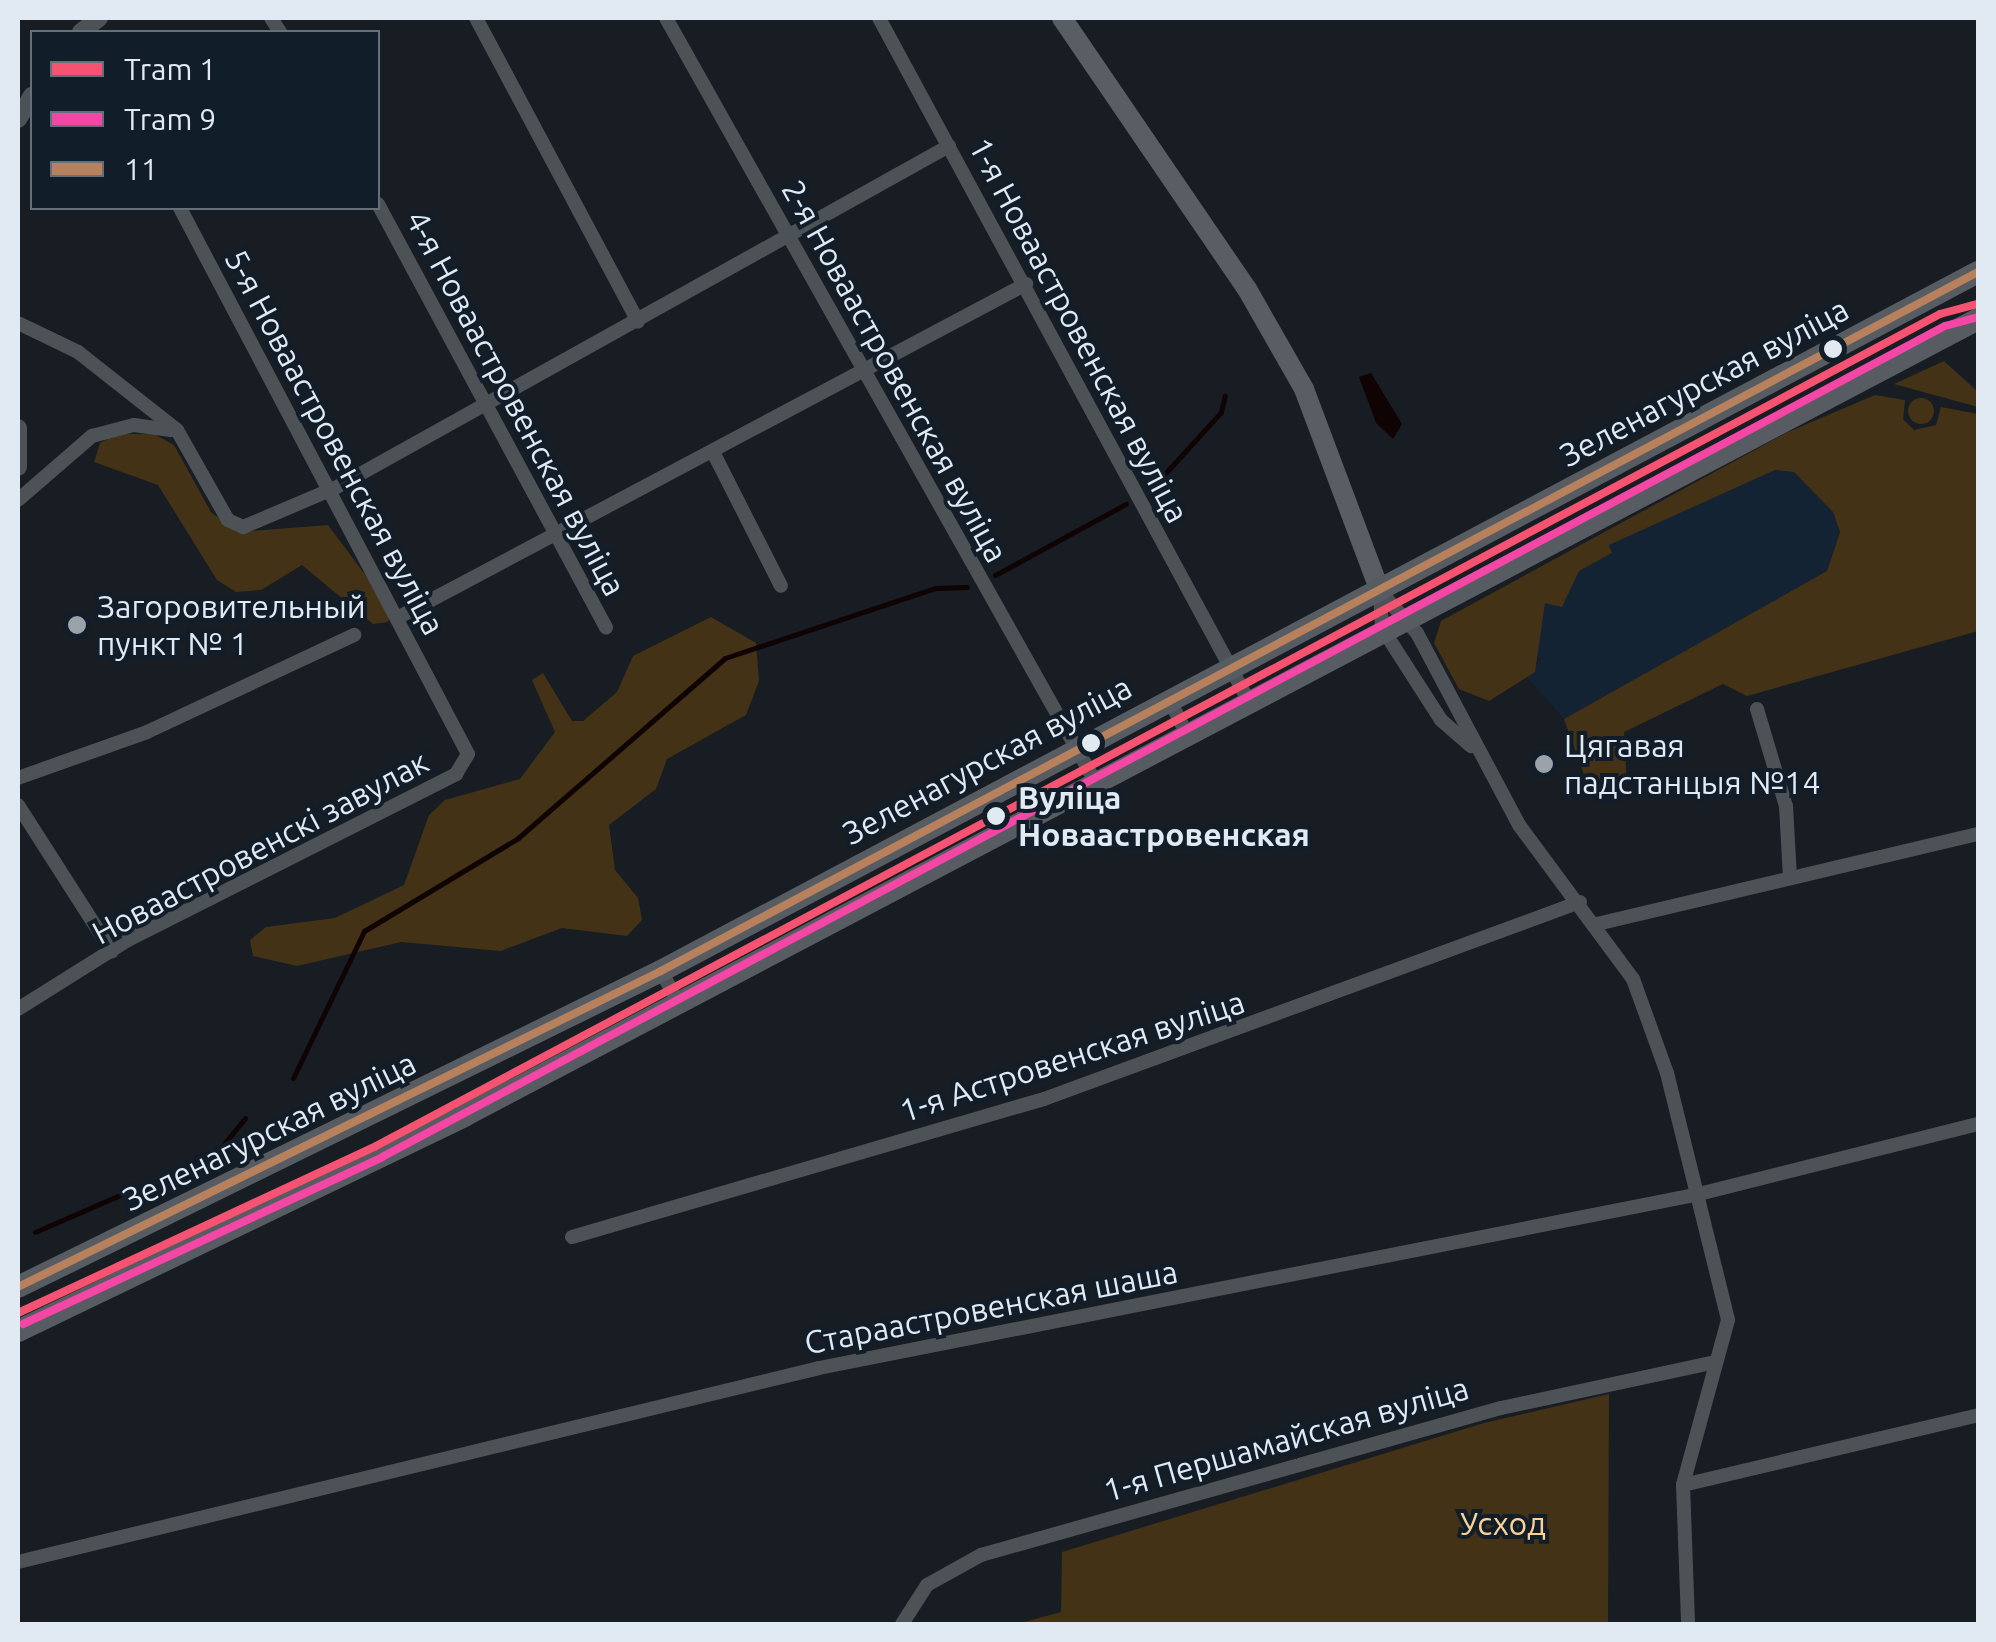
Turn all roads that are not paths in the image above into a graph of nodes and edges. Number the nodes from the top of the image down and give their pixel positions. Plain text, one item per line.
1 (476, 18) edge
2 (666, 18) edge
3 (879, 18) edge
4 (1062, 18) edge
5 (949, 146) junction
6 (380, 208) edge
7 (181, 210) edge
8 (787, 238) junction
9 (1978, 272) edge
10 (1026, 284) junction
11 (1978, 319) edge
12 (18, 322) edge
13 (638, 322) junction
14 (861, 369) junction
15 (490, 403) junction
16 (18, 428) edge
17 (177, 430) junction
18 (713, 452) junction
19 (18, 467) edge
20 (335, 488) junction
21 (18, 500) edge
22 (561, 535) junction
23 (781, 586) dead end
24 (1380, 591) junction
25 (401, 616) junction
26 (1405, 616) junction
27 (606, 628) dead end
28 (1382, 628) junction
29 (354, 635) dead end
30 (1231, 669) junction
31 (1170, 699) junction
32 (1248, 700) junction
33 (1756, 709) dead end
34 (1187, 734) junction
35 (1472, 747) junction
36 (1076, 751) junction
37 (468, 754) joint
38 (18, 778) edge
39 (1096, 784) junction
40 (18, 805) edge
41 (1978, 834) edge
42 (1790, 878) junction
43 (1580, 902) junction
44 (1597, 924) junction
45 (112, 952) junction
46 (661, 972) junction
47 (679, 1002) junction
48 (18, 1009) edge
49 (1978, 1124) edge
50 (1699, 1194) junction
51 (572, 1237) dead end
52 (18, 1287) edge
53 (18, 1331) edge
54 (1715, 1362) junction
55 (1978, 1415) edge
56 (1684, 1485) junction
57 (18, 1562) edge
58 (902, 1624) edge
59 (1688, 1624) edge

1 - 13 street
2 - 8 street, 2-я Новаастровенская вуліца
3 - 5 street, 1-я Новаастровенская вуліца
4 - 24 main road
5 - 8 street
5 - 10 street, 1-я Новаастровенская вуліца
6 - 15 street, 4-я Новаастровенская вуліца
7 - 20 street, 5-я Новаастровенская вуліца
8 - 13 street
8 - 14 street, 2-я Новаастровенская вуліца
9 - 24 main road, Зеленагурская вуліца
10 - 14 street
10 - 30 street, 1-я Новаастровенская вуліца
11 - 26 main road, Зеленагурская вуліца
12 - 17 street
13 - 15 street
14 - 18 street
14 - 36 street, 2-я Новаастровенская вуліца
15 - 20 street
15 - 22 street, 4-я Новаастровенская вуліца
16 - 19 street
17 - 20 street
17 - 21 street
18 - 22 street
18 - 23 street
20 - 25 street, 5-я Новаастровенская вуліца
22 - 25 street
22 - 27 street, 4-я Новаастровенская вуліца
24 - 26 street
24 - 28 street
24 - 30 main road, Зеленагурская вуліца
25 - 37 street, 5-я Новаастровенская вуліца
26 - 28 main road, Зеленагурская вуліца
26 - 35 street
28 - 32 main road, Зеленагурская вуліца
28 - 35 street
29 - 38 street
30 - 31 main road, Зеленагурская вуліца
30 - 32 street, 1-я Новаастровенская вуліца
31 - 34 street
31 - 36 main road, Зеленагурская вуліца
32 - 34 main road, Зеленагурская вуліца
33 - 42 street
34 - 39 main road, Зеленагурская вуліца
35 - 43 street
36 - 39 street, 2-я Новаастровенская вуліца
36 - 46 main road, Зеленагурская вуліца
37 - 45 street, Новаастровенскі завулак
39 - 47 main road, Зеленагурская вуліца
40 - 45 street
41 - 42 street
42 - 44 street
43 - 44 street
43 - 51 street, 1-я Астровенская вуліца
44 - 50 street
45 - 48 street, Новаастровенскі завулак
46 - 47 street
46 - 52 main road, Зеленагурская вуліца
47 - 53 main road, Зеленагурская вуліца
49 - 50 street, Стараастровенская шаша
50 - 54 street
50 - 57 street, Стараастровенская шаша
54 - 56 street
54 - 58 street, 1-я Першамайская вуліца
55 - 56 street
56 - 59 street

